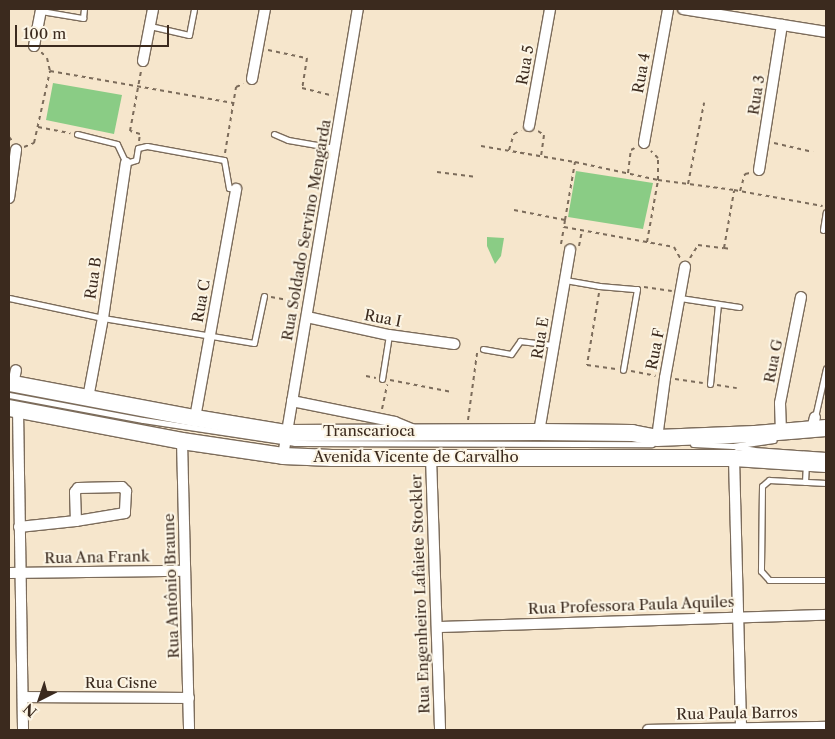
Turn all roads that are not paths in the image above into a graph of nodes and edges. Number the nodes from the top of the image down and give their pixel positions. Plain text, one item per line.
1 (84, 9) edge
2 (153, 9) edge
3 (194, 9) edge
4 (265, 9) edge
5 (358, 9) edge
6 (550, 9) edge
7 (668, 9) edge
8 (682, 9) edge
9 (41, 10) edge
10 (782, 25) junction
11 (150, 26) junction
12 (826, 32) edge
13 (34, 46) road end
14 (143, 61) road end
15 (252, 80) road end
16 (529, 126) road end
17 (77, 134) road end
18 (274, 134) dead end
19 (644, 143) road end
20 (334, 148) junction
21 (16, 150) road end
22 (126, 163) junction
23 (759, 170) road end
24 (236, 189) joint
25 (9, 198) edge
26 (826, 212) edge
27 (824, 230) dead end
28 (570, 250) dead end
29 (685, 267) road end
30 (565, 280) junction
31 (680, 295) junction
32 (264, 296) road end
33 (801, 297) dead end
34 (9, 298) edge
35 (718, 304) junction
36 (740, 307) dead end
37 (306, 317) junction
38 (103, 318) junction
39 (389, 335) junction
40 (210, 336) junction
41 (454, 344) dead end
42 (554, 346) junction
43 (483, 349) dead end
44 (826, 368) edge
45 (623, 370) dead end
46 (382, 379) road end
47 (12, 383) edge
48 (710, 384) dead end
49 (88, 398) junction
50 (292, 401) junction
51 (13, 409) edge
52 (195, 418) junction
53 (818, 424) edge
54 (421, 432) junction
55 (539, 432) junction
56 (780, 436) junction
57 (657, 438) junction
58 (182, 441) junction
59 (285, 444) junction
60 (680, 444) dead end
61 (690, 444) dead end
62 (734, 452) junction
63 (826, 455) edge
64 (431, 457) junction
65 (806, 463) junction
66 (826, 464) edge
67 (805, 482) junction
68 (826, 483) edge
69 (76, 521) junction
70 (19, 527) junction
71 (185, 571) junction
72 (9, 573) edge
73 (20, 573) junction
74 (826, 580) edge
75 (826, 615) edge
76 (737, 616) junction
77 (437, 627) junction
78 (23, 697) junction
79 (189, 698) junction
80 (826, 727) edge
81 (741, 729) edge
82 (23, 730) edge
83 (189, 730) edge
84 (440, 730) edge
85 (648, 730) edge

1 - 9 lane
2 - 11 street
3 - 11 lane
4 - 15 street
5 - 20 street, Rua Soldado Servino Mengarda
6 - 16 street, Rua 5
7 - 19 street, Rua 4
8 - 10 street
9 - 13 street
10 - 12 street
10 - 23 street, Rua 3
11 - 14 street
17 - 22 lane
18 - 20 lane
20 - 37 street, Rua Soldado Servino Mengarda
21 - 25 street
22 - 24 lane
22 - 38 street, Rua B
24 - 40 street, Rua C
26 - 27 lane
28 - 30 street, Rua E
29 - 31 street, Rua F
30 - 42 street, Rua E
30 - 45 lane
31 - 35 lane
31 - 57 street, Rua F
32 - 40 lane
33 - 56 street, Rua G
34 - 38 lane
35 - 36 lane
35 - 48 lane
37 - 39 street, Rua I
37 - 50 street, Rua Soldado Servino Mengarda
38 - 40 lane
38 - 49 street, Rua B
39 - 41 street, Rua I
39 - 46 lane
40 - 52 street, Rua C
42 - 43 lane
42 - 55 street, Rua E
44 - 53 lane
47 - 49 main road, Avenida Vicente de Carvalho
47 - 59 lane, Transcarioca
49 - 52 main road, Avenida Vicente de Carvalho
50 - 54 street, Avenida Vicente de Carvalho
50 - 59 street, Rua Soldado Servino Mengarda
51 - 58 main road, Avenida Vicente de Carvalho
51 - 70 street
52 - 59 main road, Avenida Vicente de Carvalho
53 - 56 main road, Avenida Vicente de Carvalho
54 - 55 main road, Avenida Vicente de Carvalho
54 - 59 main road, Avenida Vicente de Carvalho
55 - 57 main road, Avenida Vicente de Carvalho
56 - 57 main road, Avenida Vicente de Carvalho
56 - 62 lane
58 - 59 main road, Avenida Vicente de Carvalho
58 - 71 street, Rua Antônio Braune
59 - 60 lane, Transcarioca
59 - 64 main road, Avenida Vicente de Carvalho
61 - 62 lane
62 - 63 lane
62 - 64 main road, Avenida Vicente de Carvalho
62 - 65 main road, Avenida Vicente de Carvalho
62 - 76 street
64 - 77 street, Rua Engenheiro Lafaiete Stockler
65 - 66 main road, Avenida Vicente de Carvalho
65 - 67 lane
67 - 68 lane
67 - 74 lane
69 - 69 street
69 - 70 street
70 - 73 street
71 - 73 street, Rua Ana Frank
71 - 79 street, Rua Antônio Braune
72 - 73 street, Rua Ana Frank
73 - 78 street
75 - 76 street, Rua Professora Paula Aquiles
76 - 77 street, Rua Professora Paula Aquiles
76 - 81 street
77 - 84 street, Rua Engenheiro Lafaiete Stockler
78 - 79 street, Rua Cisne
78 - 82 street
79 - 83 street, Rua Antônio Braune
80 - 81 street, Rua Paula Barros
81 - 85 street, Rua Paula Barros

